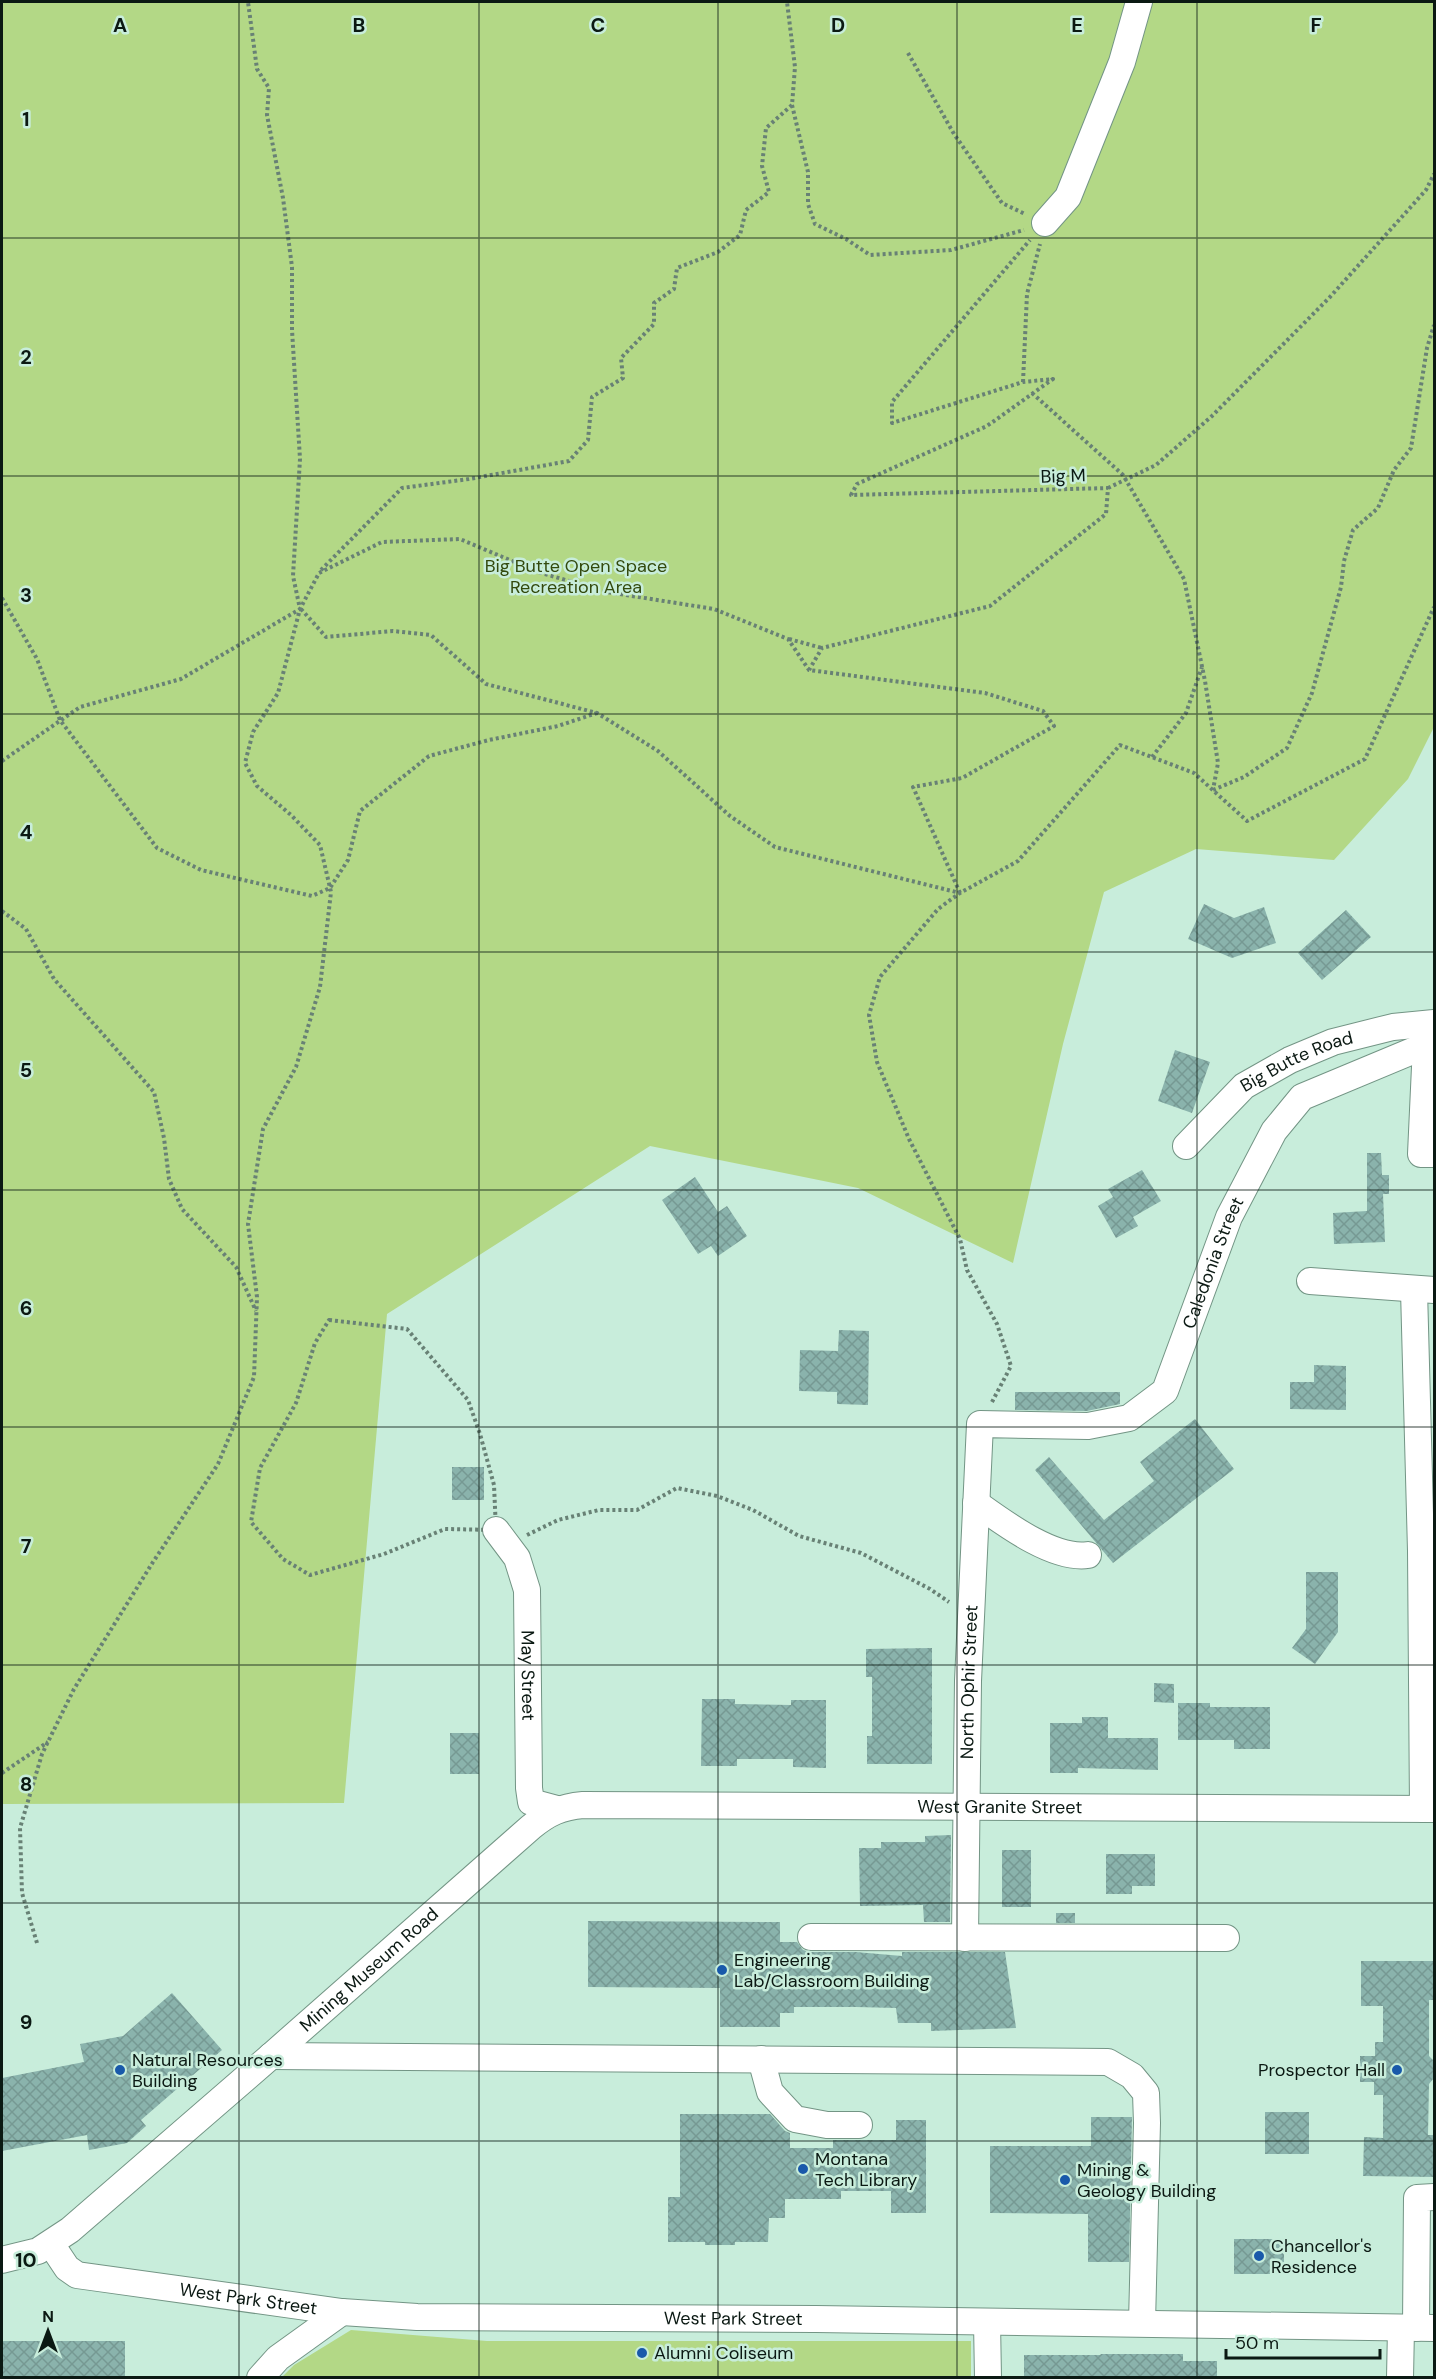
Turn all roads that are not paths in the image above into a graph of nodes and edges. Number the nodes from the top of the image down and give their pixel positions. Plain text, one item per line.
1 (1139, 2) edge
2 (1045, 223) road end
3 (1432, 1037) edge
4 (1186, 1146) dead end
5 (1434, 1154) edge
6 (1311, 1281) dead end
7 (1424, 1290) edge
8 (1426, 1416) edge
9 (980, 1424) joint
10 (976, 1503) junction
11 (502, 1537) road end
12 (1427, 1551) edge
13 (1088, 1555) dead end
14 (1428, 1675) edge
15 (967, 1806) junction
16 (562, 1808) junction
17 (1429, 1809) edge
18 (811, 1937) dead end
19 (965, 1938) junction
20 (1226, 1938) dead end
21 (271, 2056) junction
22 (761, 2059) junction
23 (859, 2125) dead end
24 (1434, 2197) edge
25 (51, 2244) junction
26 (2, 2260) edge
27 (342, 2312) junction
28 (987, 2322) junction
29 (1142, 2323) junction
30 (1417, 2328) edge
31 (260, 2378) edge
32 (988, 2378) edge
33 (1401, 2378) edge

1 - 2 street
3 - 4 street, Big Butte Road
3 - 5 street
3 - 9 street, Caledonia Street
6 - 7 street
7 - 8 street
8 - 12 street
9 - 10 street, North Ophir Street
10 - 13 street
10 - 15 street, North Ophir Street
11 - 16 street, May Street
12 - 14 street
14 - 17 street
15 - 16 street, West Granite Street
15 - 17 street, West Granite Street
15 - 19 street, North Ophir Street
16 - 21 street, Mining Museum Road
18 - 19 street
19 - 20 street
21 - 22 street
21 - 25 street, Mining Museum Road
22 - 23 street
22 - 29 street
24 - 30 street
25 - 26 street, Mining Museum Road
25 - 27 street, West Park Street
27 - 28 street, West Park Street
27 - 31 street
28 - 29 street, West Park Street
28 - 32 street
29 - 30 street, West Park Street
30 - 33 street

